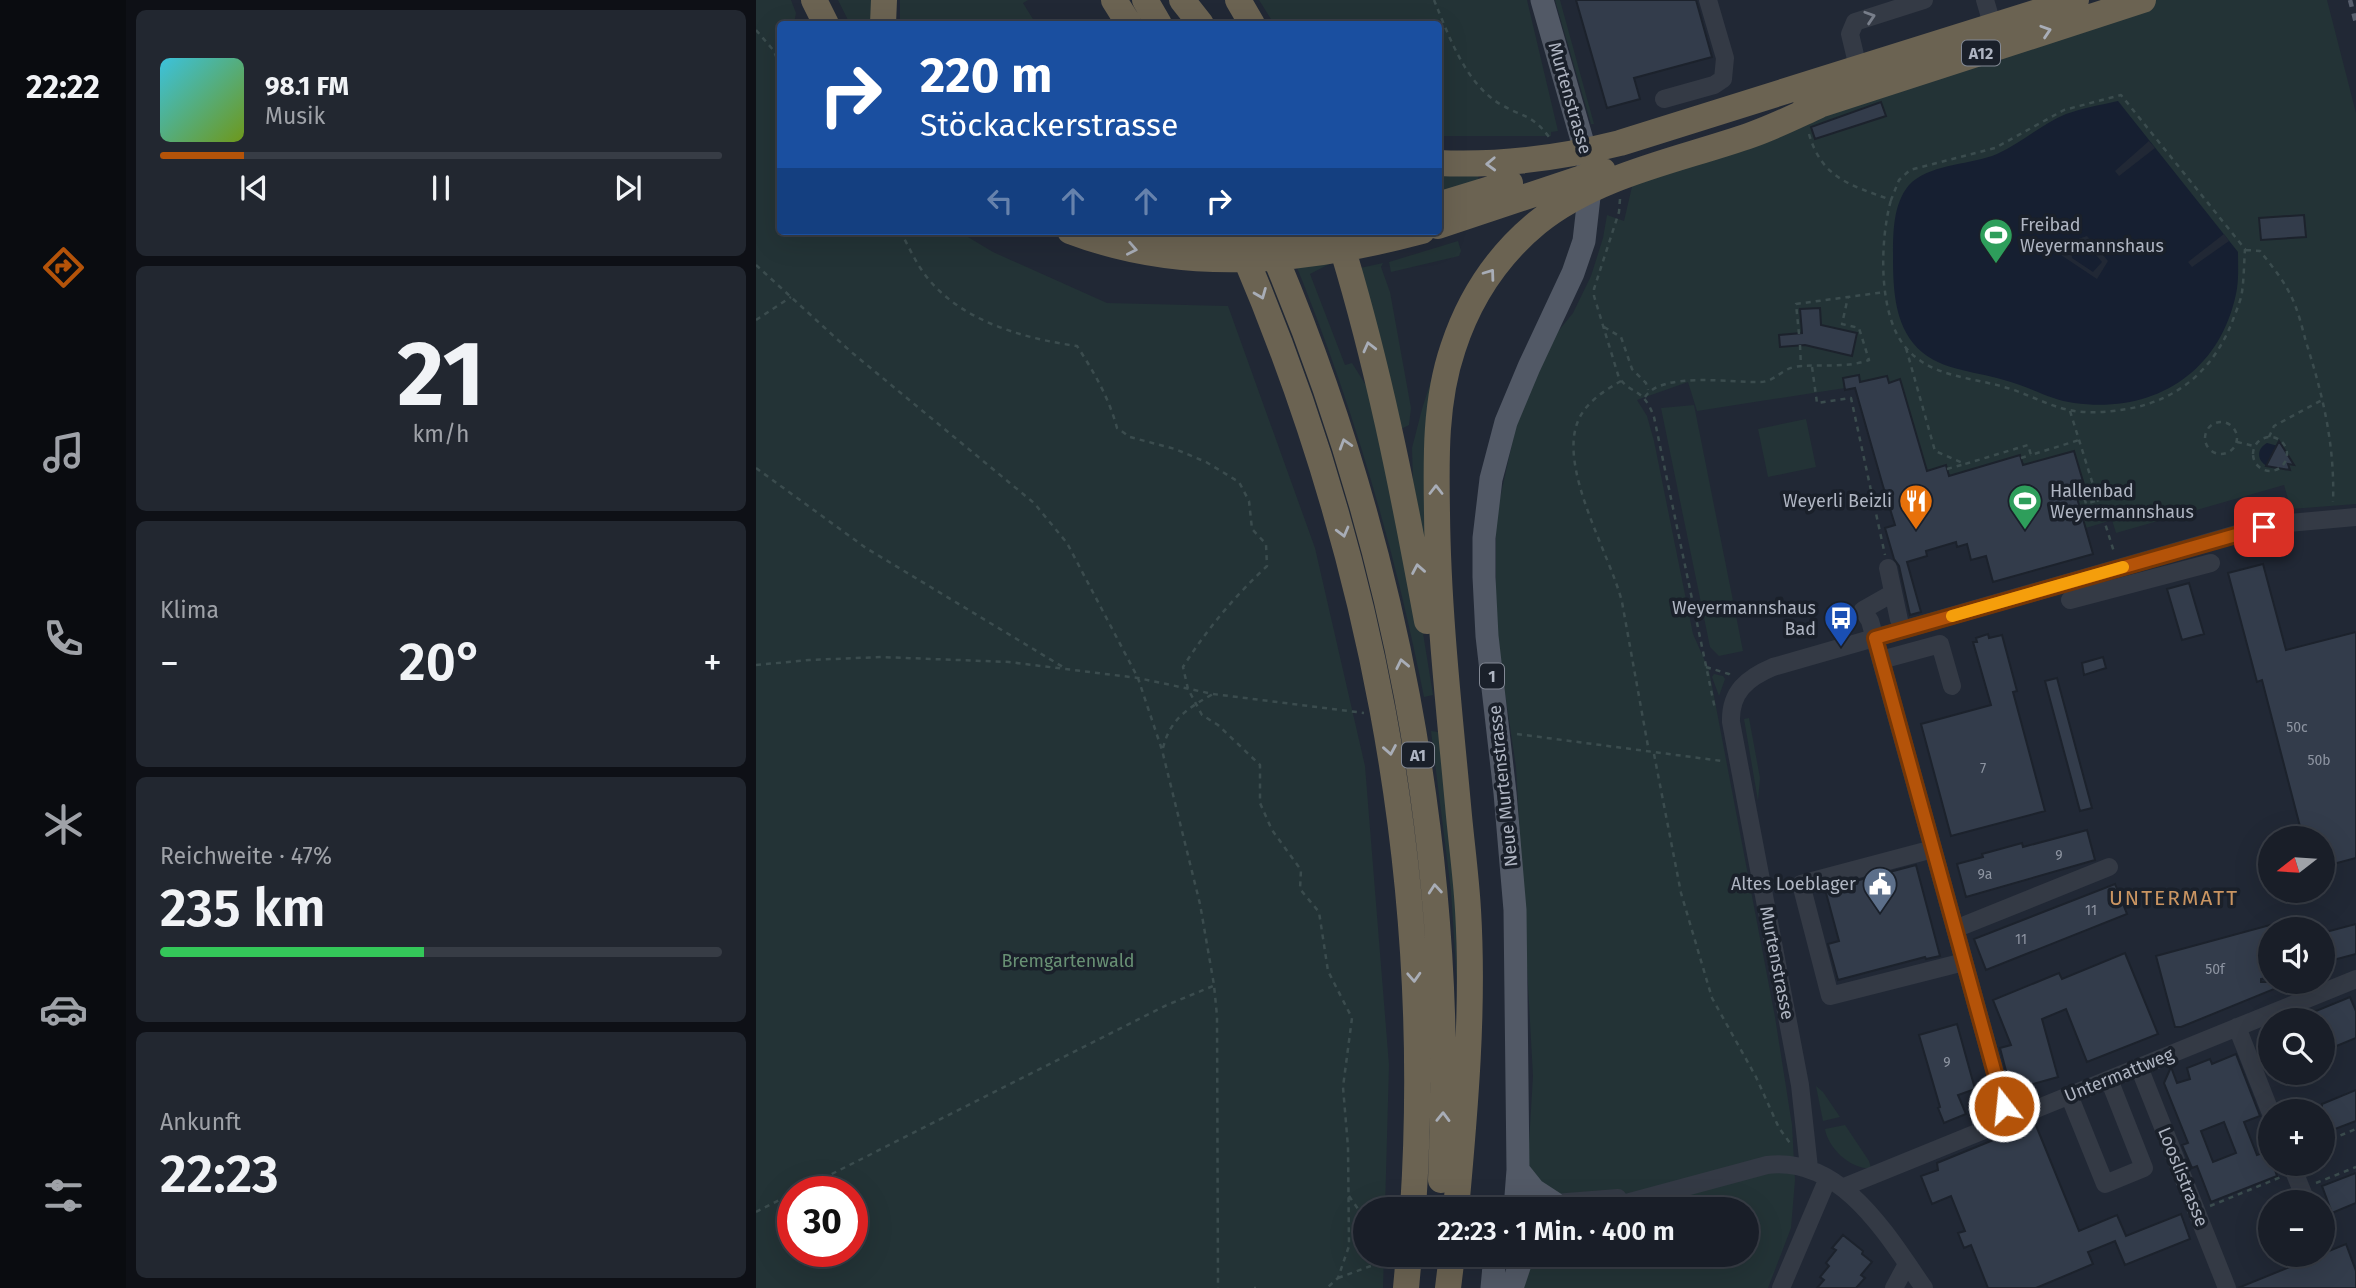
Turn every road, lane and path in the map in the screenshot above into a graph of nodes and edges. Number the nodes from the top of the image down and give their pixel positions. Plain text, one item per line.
1 (814, 0) edge
2 (827, 0) edge
3 (884, 0) edge
4 (1098, 0) edge
5 (1114, 0) edge
6 (1145, 0) edge
7 (1182, 0) edge
8 (1238, 0) edge
9 (1434, 0) edge
10 (1542, 0) edge
11 (1708, 0) edge
12 (1924, 0) edge
13 (2076, 0) edge
14 (2143, 0) edge
15 (1988, 9) edge
16 (824, 21) edge
17 (838, 21) edge
18 (883, 21) edge
19 (1110, 21) edge
20 (1127, 21) edge
21 (1157, 21) edge
22 (1199, 21) edge
23 (1250, 21) edge
24 (756, 30) edge
25 (777, 58) edge
26 (1856, 59) junction
27 (1664, 99) dead end
28 (1816, 105) junction
29 (1588, 161) junction
30 (1442, 163) edge
31 (1550, 175) junction
32 (1589, 197) joint
33 (1891, 200) junction
34 (1620, 202) dead end
35 (1442, 204) edge
36 (1442, 224) edge
37 (902, 235) edge
38 (1083, 235) edge
39 (1156, 235) edge
40 (1236, 235) edge
41 (1266, 235) edge
42 (1305, 235) edge
43 (1338, 235) edge
44 (1407, 235) edge
45 (1193, 249) junction
46 (2245, 249) junction
47 (756, 265) edge
48 (1886, 291) junction
49 (791, 297) junction
50 (1848, 297) junction
51 (756, 320) edge
52 (1604, 327) junction
53 (1799, 334) dead end
54 (1800, 345) dead end
55 (1906, 348) junction
56 (1801, 367) junction
57 (1812, 367) junction
58 (1621, 381) junction
59 (1649, 391) junction
60 (1645, 397) junction
61 (2323, 400) junction
62 (2070, 410) junction
63 (2269, 437) junction
64 (2080, 440) junction
65 (2237, 442) junction
66 (2255, 447) junction
67 (2031, 455) junction
68 (2021, 458) dead end
69 (1965, 464) junction
70 (756, 468) edge
71 (1947, 469) dead end
72 (2082, 489) dead end
73 (2098, 500) junction
74 (2333, 509) dead end
75 (2356, 517) edge
76 (2210, 563) dead end
77 (1888, 568) joint
78 (2118, 568) junction
79 (1893, 593) junction
80 (2071, 594) junction
81 (1899, 621) dead end
82 (1875, 638) junction
83 (1881, 660) junction
84 (756, 665) edge
85 (1706, 667) junction
86 (1066, 668) junction
87 (1729, 674) dead end
88 (1138, 678) junction
89 (1952, 686) dead end
90 (1188, 689) junction
91 (1213, 694) junction
92 (1195, 704) junction
93 (1344, 710) dead end
94 (1530, 736) dead end
95 (1734, 738) junction
96 (1162, 750) junction
97 (1651, 753) junction
98 (1738, 763) junction
99 (1458, 805) junction
100 (1933, 849) junction
101 (2109, 867) dead end
102 (1955, 929) junction
103 (1964, 962) junction
104 (2356, 979) edge
105 (1214, 985) junction
106 (2237, 1027) junction
107 (1515, 1057) junction
108 (2139, 1067) junction
109 (2112, 1087) dead end
110 (2069, 1095) junction
111 (2265, 1099) edge
112 (2008, 1120) junction
113 (2356, 1129) edge
114 (2335, 1138) edge
115 (2356, 1167) edge
116 (1809, 1168) junction
117 (1518, 1170) junction
118 (826, 1176) edge
119 (2275, 1176) edge
120 (2311, 1176) edge
121 (2334, 1176) edge
122 (2335, 1176) edge
123 (1828, 1178) junction
124 (1844, 1187) junction
125 (1659, 1193) junction
126 (1349, 1195) junction
127 (1413, 1197) edge
128 (1440, 1197) edge
129 (1457, 1197) edge
130 (1500, 1197) edge
131 (1515, 1197) edge
132 (1544, 1197) edge
133 (1623, 1197) edge
134 (1645, 1197) edge
135 (777, 1201) edge
136 (1353, 1201) edge
137 (2204, 1208) dead end
138 (756, 1212) edge
139 (1907, 1264) junction
140 (1369, 1267) edge
141 (1408, 1267) edge
142 (1435, 1267) edge
143 (1451, 1267) edge
144 (1494, 1267) edge
145 (1509, 1267) edge
146 (1519, 1267) edge
147 (1338, 1278) junction
148 (1217, 1288) edge
149 (1327, 1288) edge
150 (1406, 1288) edge
151 (1433, 1288) edge
152 (1448, 1288) edge
153 (1492, 1288) edge
154 (1506, 1288) edge
155 (1512, 1288) edge
156 (1781, 1288) edge
157 (1894, 1288) edge
158 (1924, 1288) edge
159 (2227, 1288) edge

1 - 16 highway
2 - 17 highway
3 - 18 highway
4 - 19 highway
5 - 20 highway
6 - 21 highway
7 - 22 highway
8 - 23 highway
9 - 31 path
10 - 29 main road, Murtenstrasse / 1
11 - 27 street
26 -> 12 street
13 - 31 highway, A12
28 -> 14 highway, A12
15 - 26 street
15 - 28 street
24 - 25 path
26 - 28 street
28 - 29 street
28 - 31 highway
28 - 33 path
29 - 32 main road, Murtenstrasse / 1
31 -> 30 highway
31 - 35 highway
31 - 36 highway
99 -> 31 highway
32 - 107 main road, Neue Murtenstrasse / 1
33 - 46 path
33 - 48 path
34 - 52 path
37 - 90 path
38 -> 45 highway
39 - 45 highway
40 -> 127 highway, A1
128 -> 41 highway, A1
42 - 45 highway
99 -> 43 highway
44 - 45 highway
46 - 61 path
46 - 62 path
47 - 49 path
48 - 50 path
48 - 55 path
49 - 51 path
49 - 88 path
50 - 53 path
50 - 57 path
52 - 58 path
52 - 59 path
54 - 56 path
55 - 62 path
55 - 69 path
56 - 57 path
56 - 59 path
57 - 77 path
58 - 60 path
58 - 97 path
59 - 60 path
60 - 85 path
61 - 63 path
61 - 74 path
62 - 64 path
63 - 66 path
63 - 66 path
64 - 67 path
64 - 73 path
65 - 65 path
65 - 66 path
67 - 68 path
67 - 69 path
69 - 71 path
70 - 86 path
72 - 73 path
73 - 78 path
75 - 78 street
76 - 80 street
77 - 79 street
78 - 80 street
79 - 81 street
79 - 82 street
80 - 82 street
82 - 83 street
82 - 95 street, Murtenstrasse
83 - 89 street
83 - 100 street
84 - 86 path
85 - 87 path
85 - 95 path
86 - 88 path
88 - 90 path
88 - 96 path
90 - 91 path
90 - 92 path
91 - 92 path
91 - 93 path
92 - 96 path
92 - 126 path
94 - 97 path
95 - 98 street, Murtenstrasse
96 - 105 path
97 - 98 path
97 - 116 path
98 - 116 street, Murtenstrasse
99 - 129 highway
100 - 102 street
100 - 103 street
101 - 102 street
102 - 103 street
103 - 112 street
104 - 106 street, Untermattweg
105 - 118 path
105 - 148 path
106 - 108 street, Untermattweg
106 - 111 street
107 - 117 main road, Neue Murtenstrasse / 1
107 - 130 main road, Neue Murtenstrasse / 1
108 - 110 street, Untermattweg
108 - 159 street, Looslistrasse
109 - 110 street
110 - 112 street, Untermattweg
112 - 124 street, Untermattweg
113 - 114 path
115 - 122 path
116 - 123 street
116 - 125 street
117 - 131 main road, Neue Murtenstrasse / 1
117 - 132 main road
119 - 137 path
120 - 121 path
123 - 124 street
123 - 156 street
124 - 139 street
125 - 133 street
125 - 134 street
126 - 136 path
126 - 147 path
135 - 138 path
139 - 157 street
139 - 158 street
140 - 147 path
141 - 150 highway
142 - 151 highway
143 - 152 highway
144 - 153 main road
145 - 154 main road
146 - 155 main road
147 - 149 path

